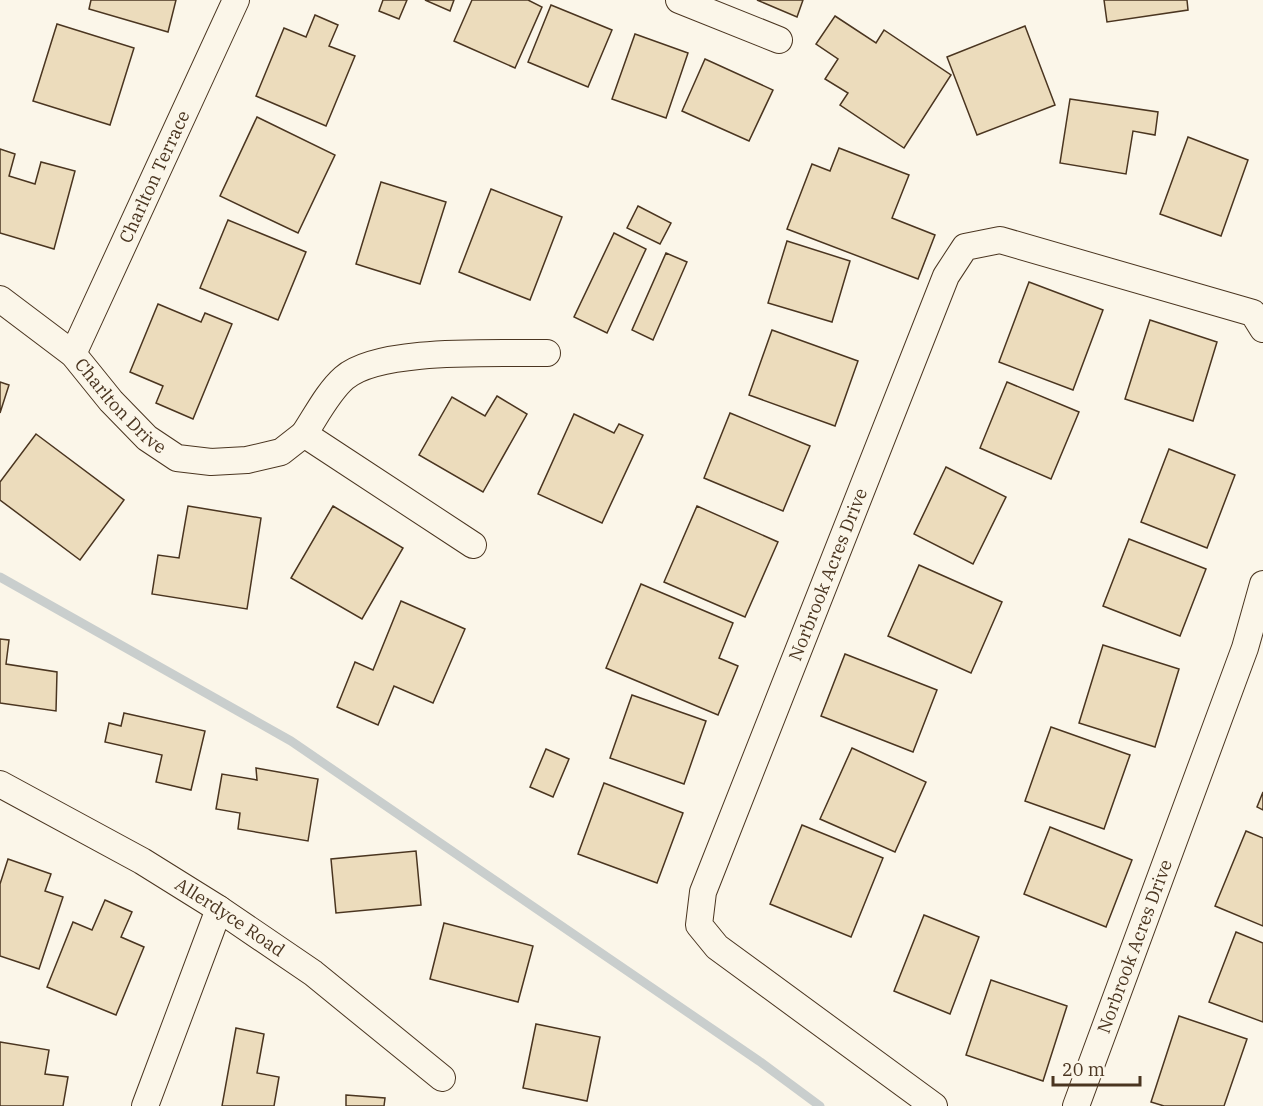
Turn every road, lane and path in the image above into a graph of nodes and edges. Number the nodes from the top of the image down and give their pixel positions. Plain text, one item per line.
1 (236, 0) edge
2 (691, 2) edge
3 (779, 40) dead end
4 (0, 299) edge
5 (1263, 329) edge
6 (547, 352) dead end
7 (73, 354) junction
8 (304, 434) junction
9 (473, 545) dead end
10 (1263, 584) edge
11 (0, 784) edge
12 (219, 909) junction
13 (442, 1078) dead end
14 (145, 1106) edge
15 (934, 1106) edge
16 (1076, 1106) edge

1 - 7 street, Charlton Terrace
2 - 3 street
4 - 7 street, Charlton Drive
5 - 15 street, Norbrook Acres Drive
6 - 8 street
7 - 8 street, Charlton Drive
8 - 9 street
10 - 16 street, Norbrook Acres Drive
11 - 12 street, Allerdyce Road
12 - 13 street, Allerdyce Road
12 - 14 street

